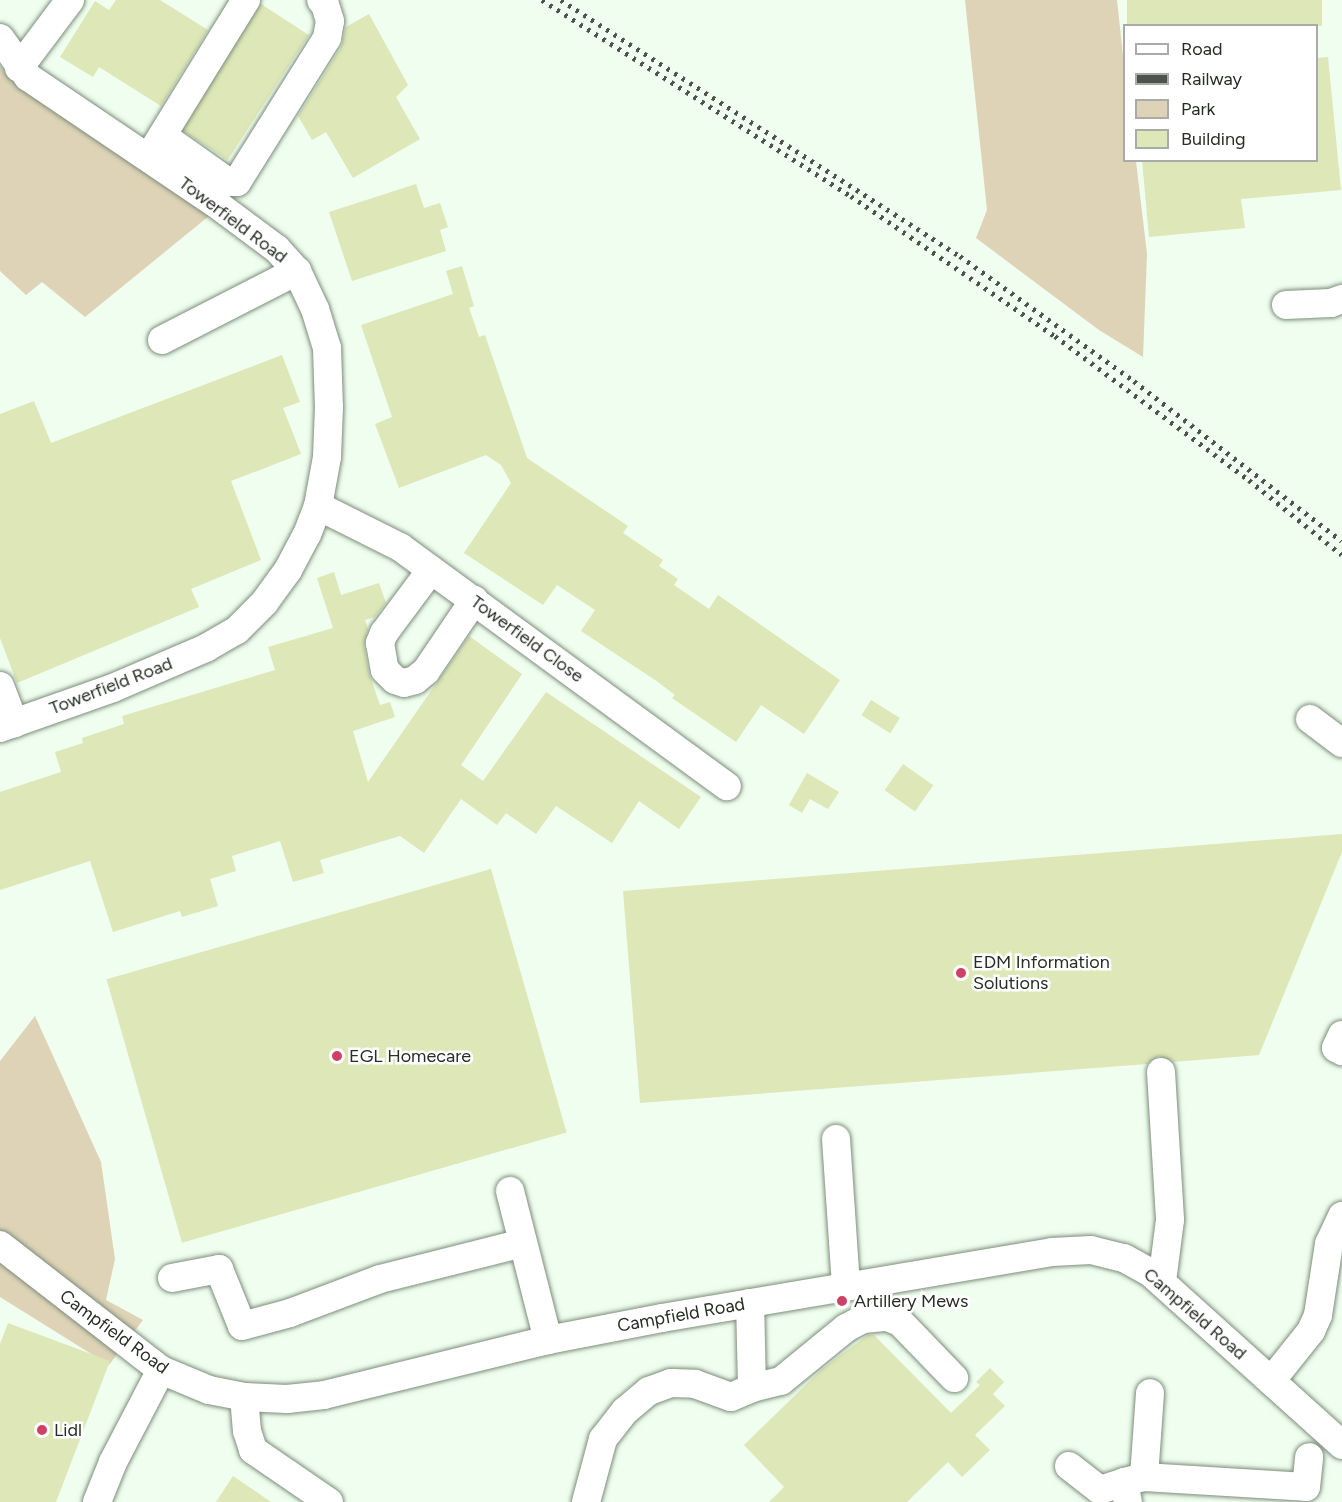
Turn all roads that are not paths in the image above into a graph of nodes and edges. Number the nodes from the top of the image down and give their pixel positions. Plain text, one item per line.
1 (70, 0) edge
2 (246, 0) edge
3 (321, 0) edge
4 (0, 38) edge
5 (19, 68) junction
6 (155, 147) junction
7 (297, 271) junction
8 (1342, 299) edge
9 (1286, 305) dead end
10 (162, 340) dead end
11 (318, 506) junction
12 (431, 570) junction
13 (474, 600) junction
14 (0, 686) edge
15 (1310, 719) dead end
16 (7, 726) edge
17 (1342, 743) edge
18 (727, 786) dead end
19 (1342, 1035) edge
20 (1342, 1051) edge
21 (1161, 1072) dead end
22 (836, 1139) dead end
23 (510, 1191) dead end
24 (1342, 1216) edge
25 (523, 1243) junction
26 (0, 1245) edge
27 (1333, 1273) edge
28 (172, 1278) dead end
29 (1162, 1282) junction
30 (846, 1287) junction
31 (750, 1303) junction
32 (548, 1341) junction
33 (161, 1370) junction
34 (954, 1378) dead end
35 (1271, 1381) junction
36 (752, 1388) junction
37 (1150, 1393) dead end
38 (244, 1397) junction
39 (1342, 1445) edge
40 (1309, 1457) dead end
41 (1069, 1466) dead end
42 (1132, 1487) edge
43 (96, 1502) edge
44 (329, 1502) edge
45 (586, 1502) edge

1 - 5 street
2 - 6 street
3 - 6 street
4 - 5 street, Towerfield Road
5 - 6 street, Towerfield Road
6 - 7 street, Towerfield Road
7 - 10 street
7 - 11 street, Towerfield Road
8 - 9 street
11 - 12 street, Towerfield Close
11 - 16 street, Towerfield Road
12 - 13 street, Towerfield Close
12 - 13 street
13 - 18 street, Towerfield Close
14 - 16 street
15 - 17 street
19 - 20 street
21 - 29 street
22 - 30 street
23 - 25 street
24 - 27 street
25 - 28 street
25 - 32 street
26 - 33 street, Campfield Road
27 - 35 street
29 - 30 street, Campfield Road
29 - 35 street, Campfield Road
30 - 31 street, Campfield Road
31 - 32 street, Campfield Road
31 - 36 street
32 - 38 street, Campfield Road
33 - 38 street, Campfield Road
33 - 43 street
34 - 36 street
35 - 39 street, Campfield Road
36 - 45 street
37 - 42 street
38 - 44 street
40 - 42 street
41 - 42 street

